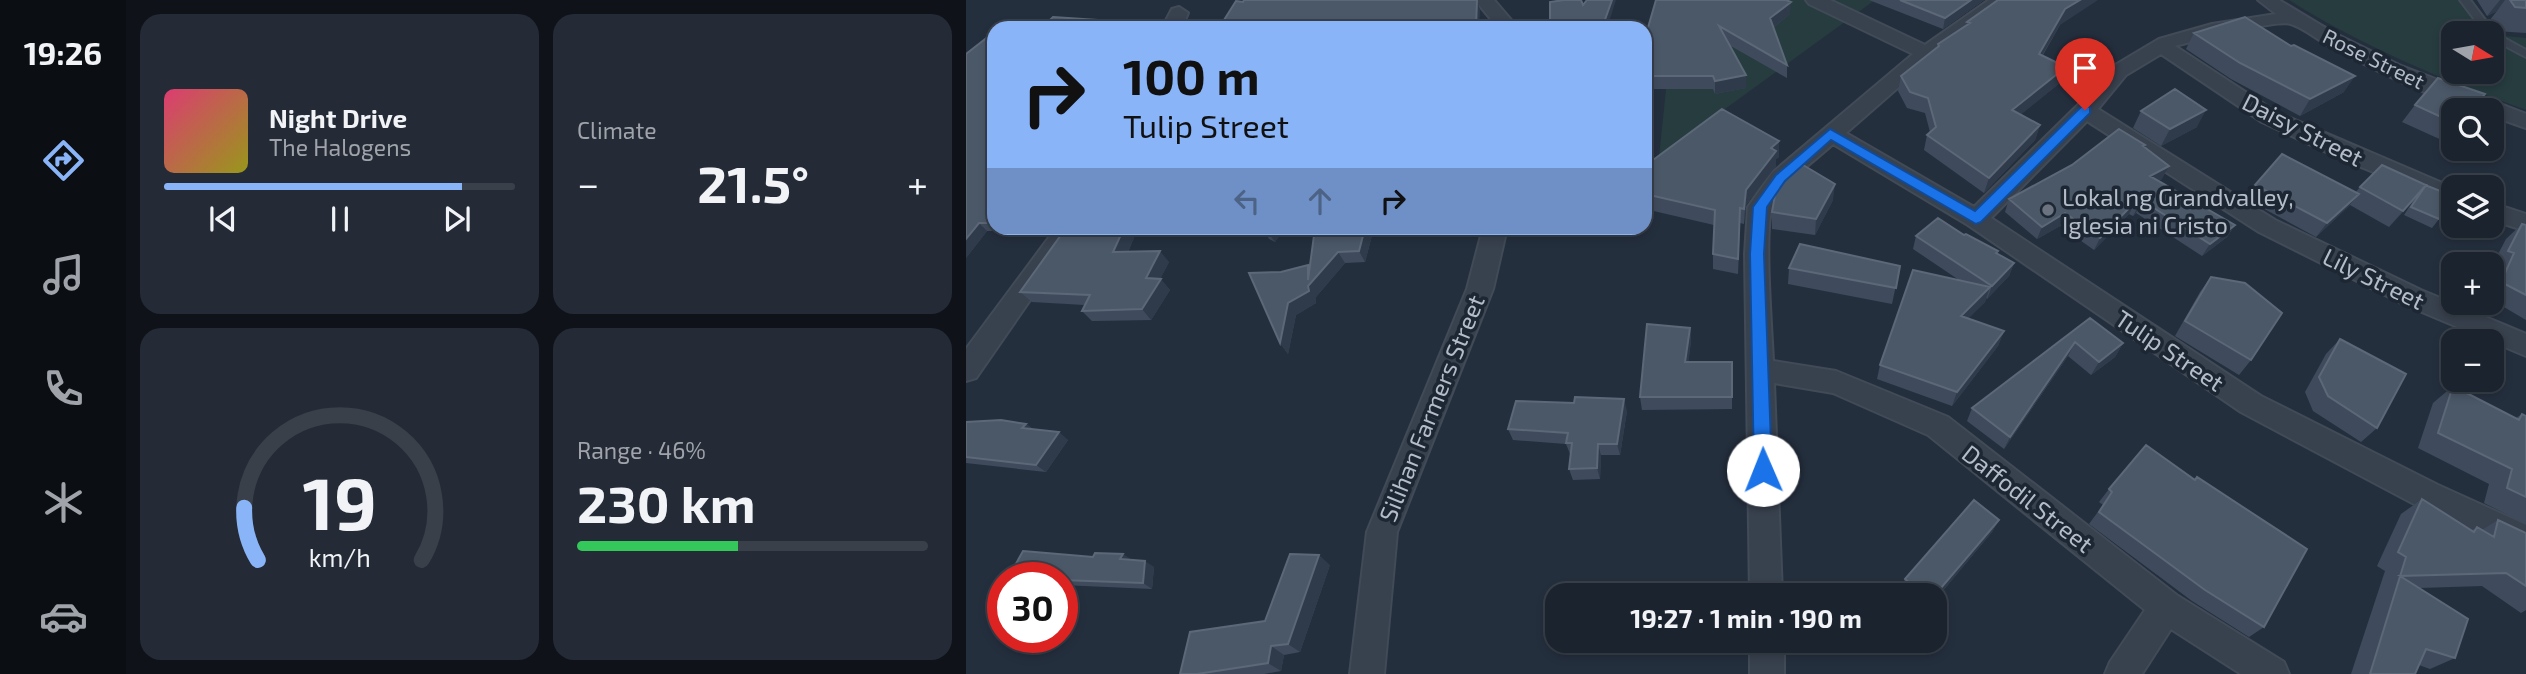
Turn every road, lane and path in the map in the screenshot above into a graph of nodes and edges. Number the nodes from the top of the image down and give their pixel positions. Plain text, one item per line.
1 (1483, 0) edge
2 (1815, 0) edge
3 (2001, 0) edge
4 (2267, 0) edge
5 (2465, 0) edge
6 (2292, 17) junction
7 (1502, 21) edge
8 (2481, 21) edge
9 (2504, 41) edge
10 (2160, 45) junction
11 (1926, 53) junction
12 (2526, 54) edge
13 (2085, 110) junction
14 (2526, 121) edge
15 (1830, 133) junction
16 (2441, 192) edge
17 (2504, 215) edge
18 (1976, 219) junction
19 (2526, 223) edge
20 (1063, 235) edge
21 (1493, 235) edge
22 (2526, 345) edge
23 (966, 370) edge
24 (1761, 370) junction
25 (2526, 540) edge
26 (1766, 583) edge
27 (2166, 607) junction
28 (1767, 653) edge
29 (1367, 674) edge
30 (1767, 674) edge
31 (2122, 674) edge
32 (2272, 674) edge

1 - 7 street
2 - 11 street
3 - 11 street
4 - 6 street, Rose Street
5 - 8 lane
6 - 10 street
6 - 14 street, Rose Street
9 - 12 lane
10 - 13 street
10 - 16 street, Daisy Street
11 - 15 street
13 - 18 street
13 - 22 street, Lily Street
15 - 18 street, Tulip Street
15 - 24 street
17 - 19 street
18 - 25 street, Tulip Street
20 - 23 street
21 - 29 street, Silihan Farmers Street
24 - 26 street
24 - 27 street, Daffodil Street
27 - 31 street
27 - 32 street, Daffodil Street
28 - 30 street

